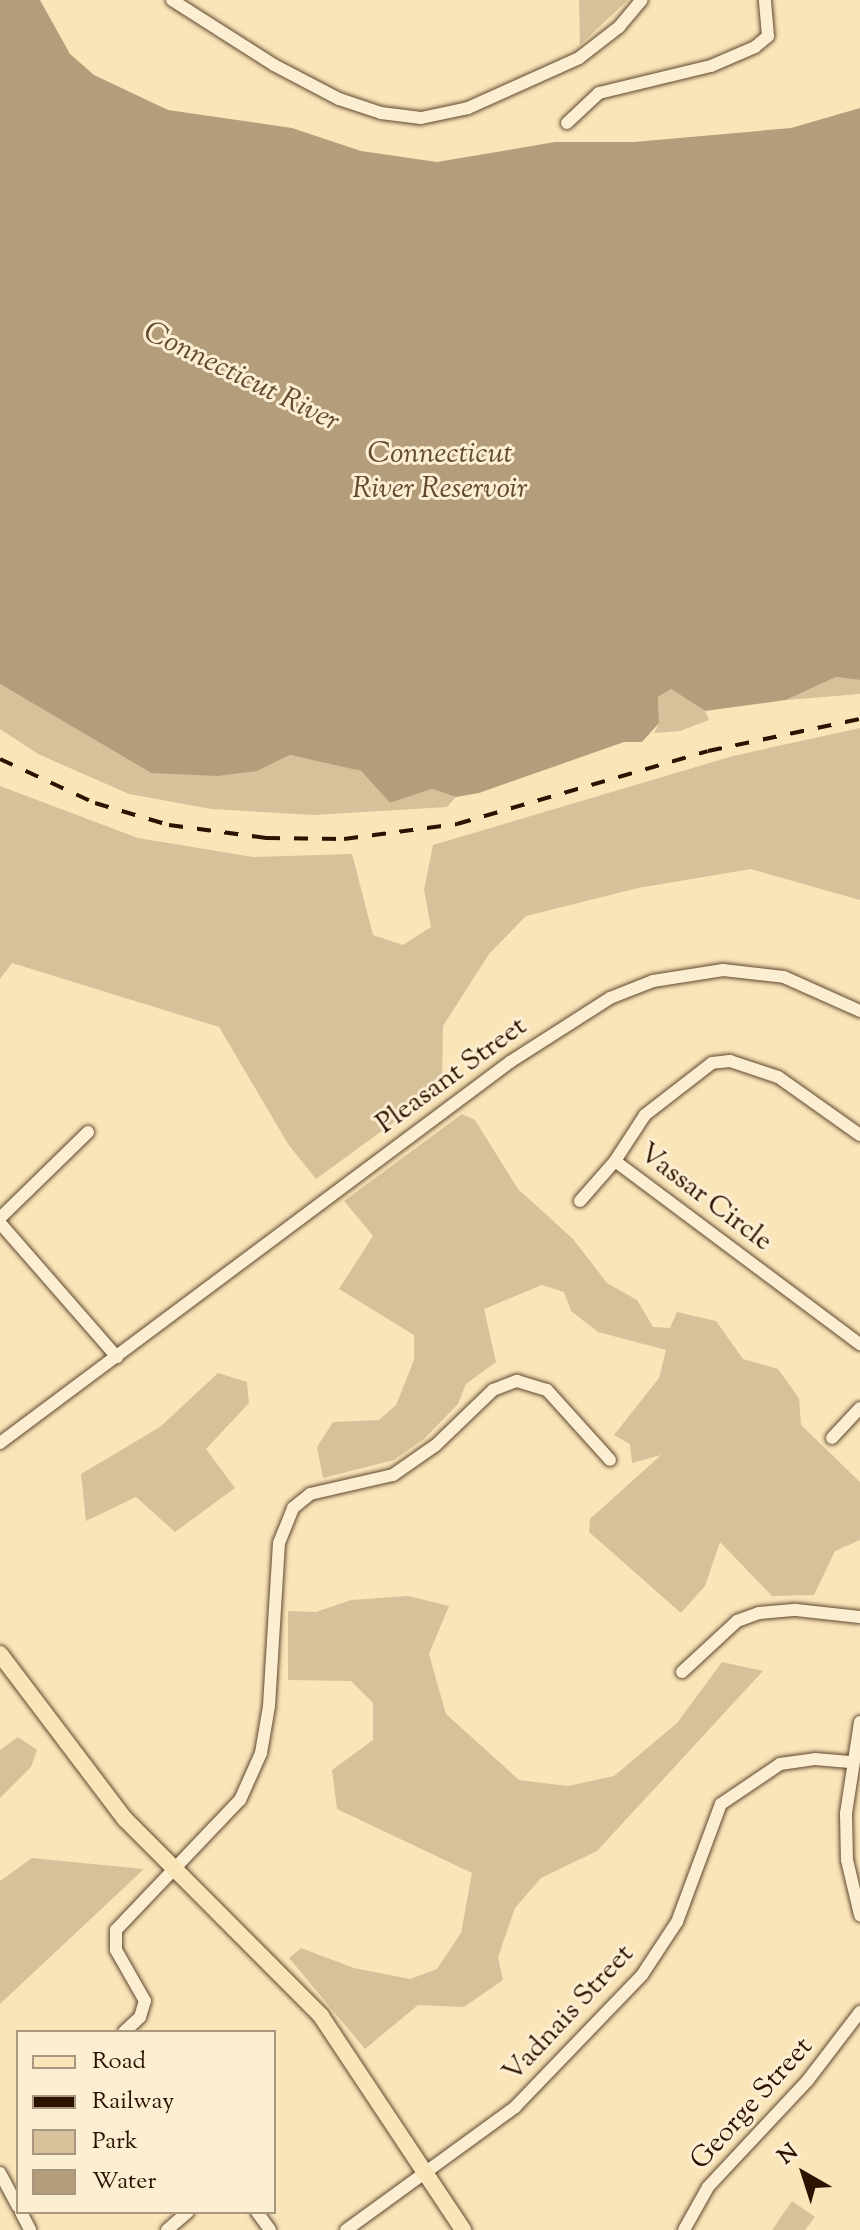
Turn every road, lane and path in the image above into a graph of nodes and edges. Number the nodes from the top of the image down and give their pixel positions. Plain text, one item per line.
1 (172, 0) edge
2 (642, 0) edge
3 (765, 0) edge
4 (567, 123) dead end
5 (860, 1011) edge
6 (88, 1132) dead end
7 (860, 1135) edge
8 (615, 1161) junction
9 (580, 1201) dead end
10 (0, 1221) edge
11 (860, 1344) edge
12 (117, 1357) junction
13 (860, 1408) edge
14 (832, 1438) dead end
15 (0, 1443) edge
16 (610, 1460) dead end
17 (860, 1617) edge
18 (0, 1654) edge
19 (682, 1672) dead end
20 (860, 1722) edge
21 (850, 1762) junction
22 (175, 1870) junction
23 (860, 1915) edge
24 (860, 2012) edge
25 (126, 2030) edge
26 (0, 2173) edge
27 (426, 2176) junction
28 (16, 2203) edge
29 (186, 2214) edge
30 (167, 2230) edge
31 (346, 2230) edge
32 (463, 2230) edge
33 (684, 2230) edge

1 - 2 street
3 - 4 street
5 - 12 street, Pleasant Street
6 - 10 street
7 - 8 street, Vassar Circle
8 - 9 street
8 - 11 street, Vassar Circle
10 - 12 street
12 - 15 street, Pleasant Street
13 - 14 street
16 - 22 street
17 - 19 street
18 - 22 main road
20 - 21 street
21 - 23 street
21 - 27 street, Vadnais Street
22 - 25 street
22 - 27 main road
24 - 33 street, George Street
26 - 28 street
27 - 31 street, Vadnais Street
27 - 32 main road
29 - 30 street

